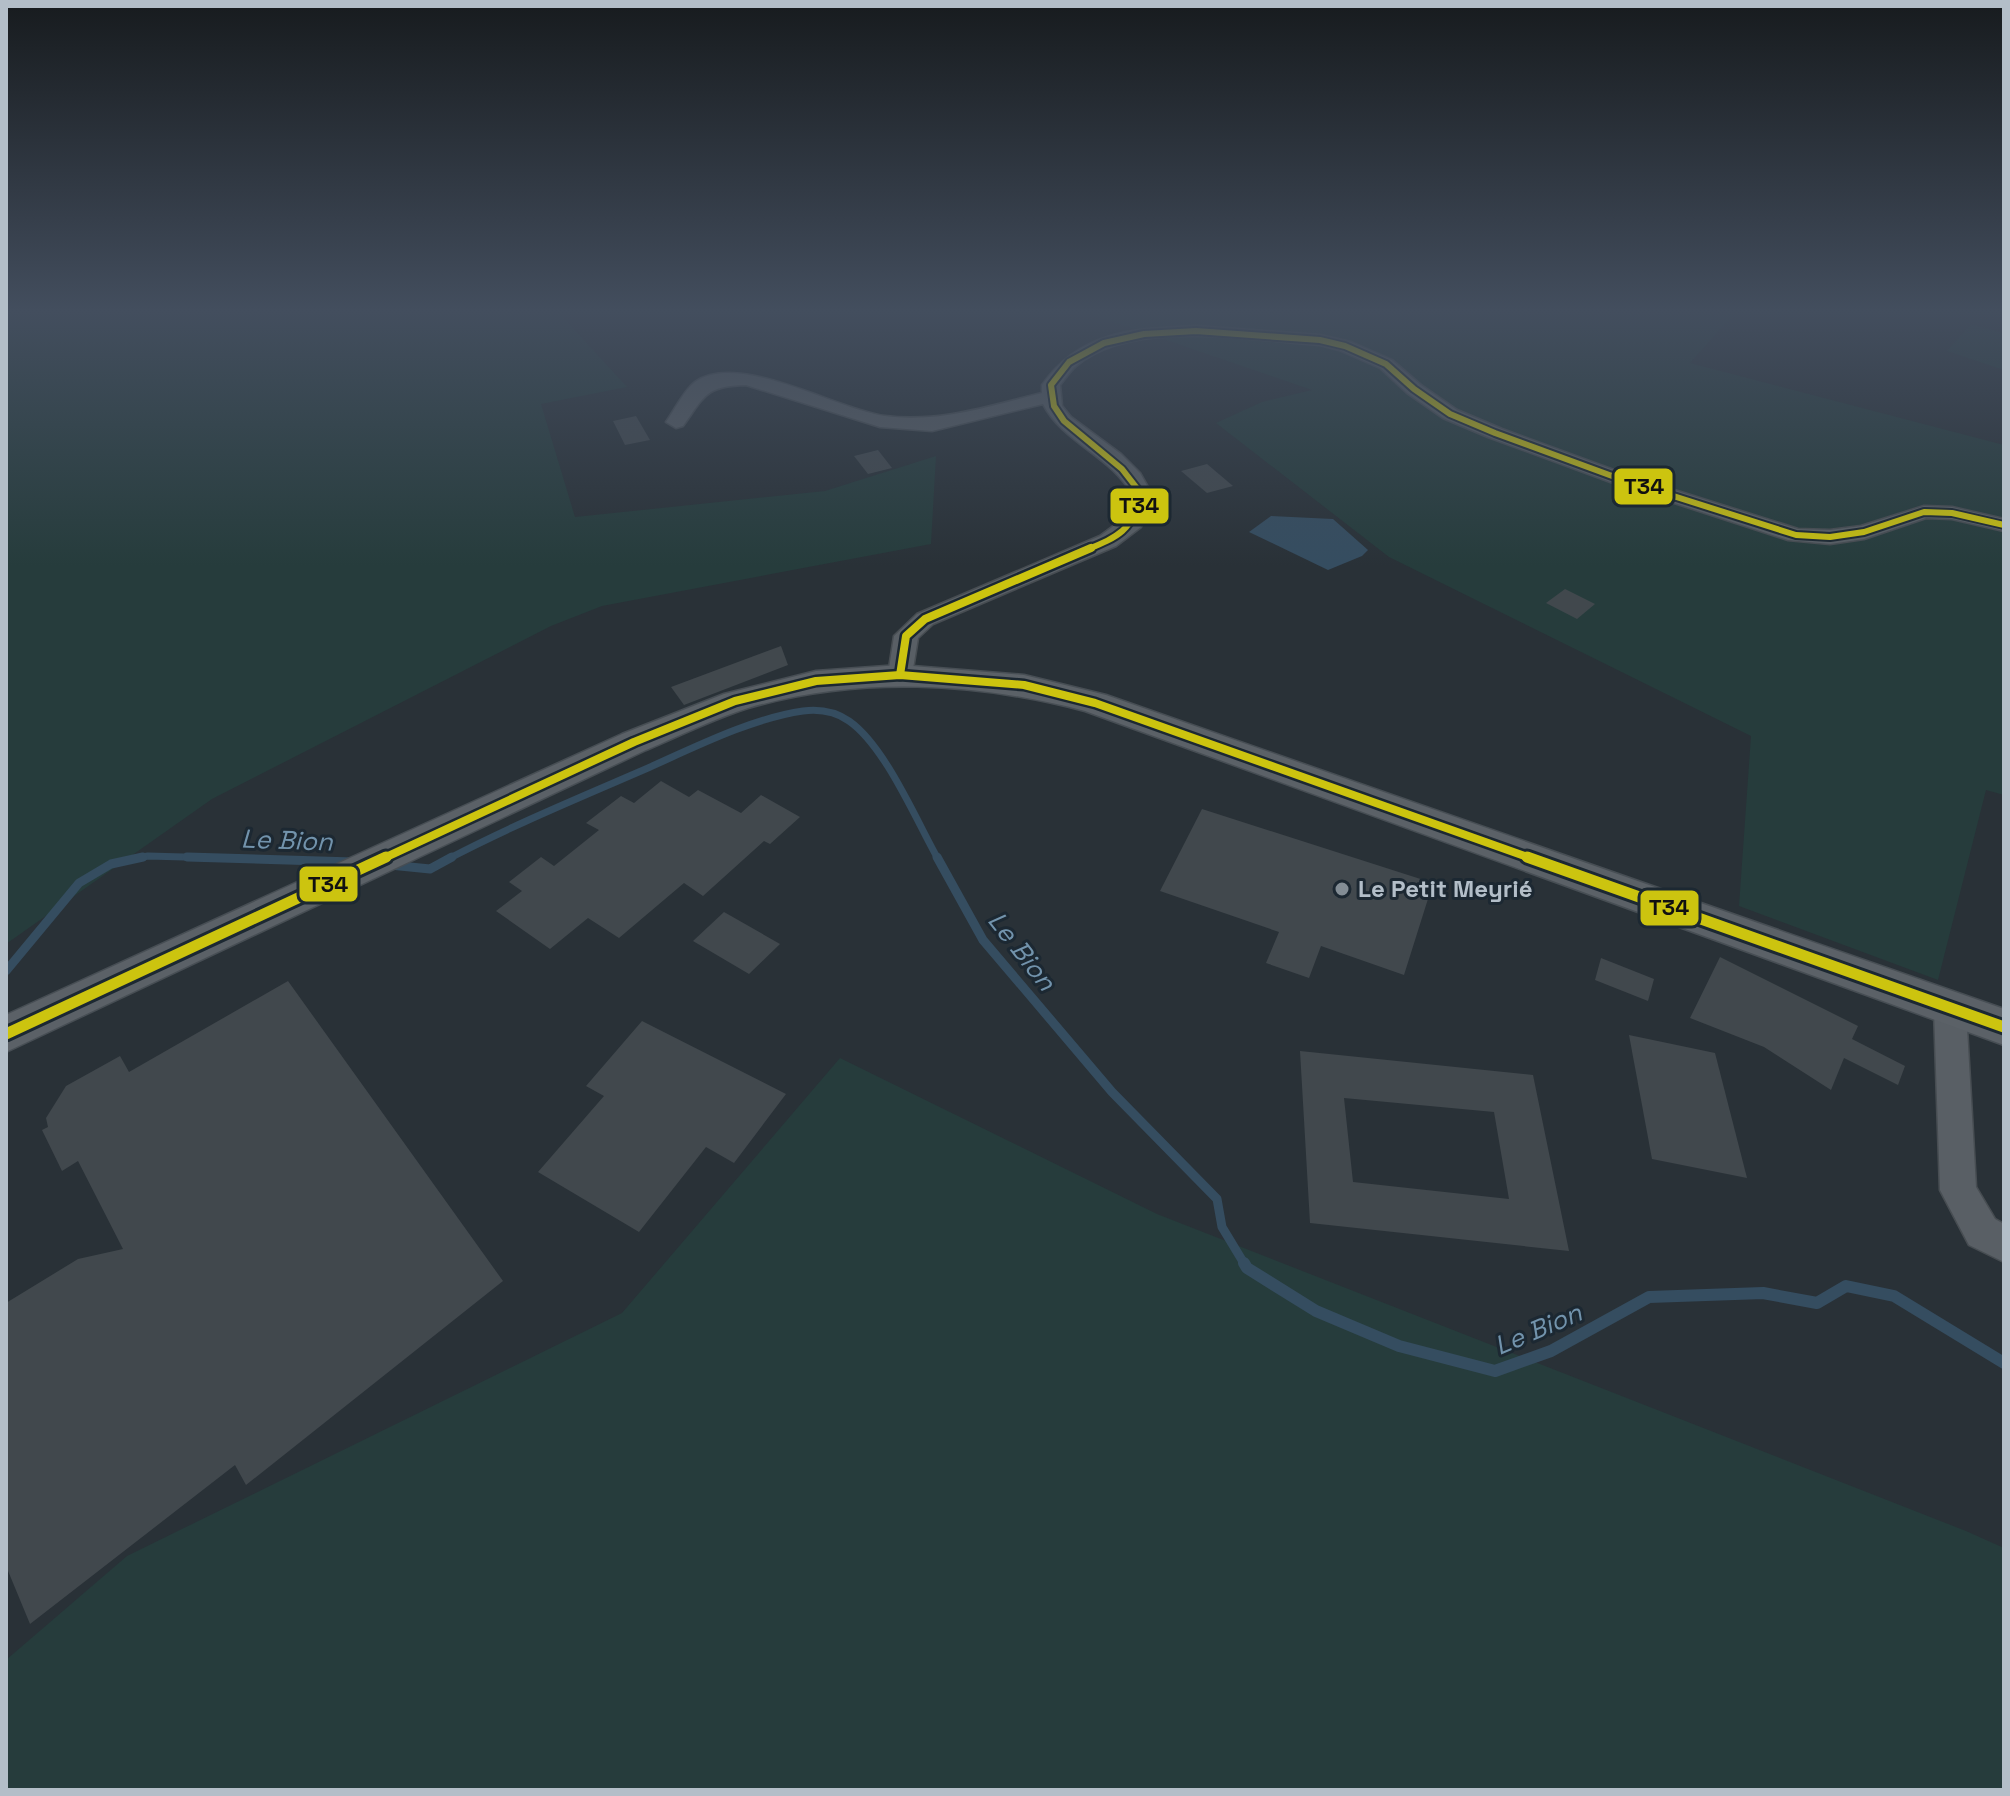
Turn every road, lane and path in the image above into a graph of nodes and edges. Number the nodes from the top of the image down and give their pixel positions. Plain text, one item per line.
1 (1050, 397) edge
2 (693, 398) edge
3 (807, 398) edge
4 (1047, 398) edge
5 (1425, 398) edge
6 (676, 422) dead end
7 (2004, 525) edge
8 (900, 675) junction
9 (1950, 1010) junction
10 (2004, 1027) edge
11 (6, 1034) edge
12 (2004, 1244) edge

1 - 8 street
2 - 6 street
3 - 4 street
5 - 7 street
8 - 9 main road
8 - 11 main road
9 - 10 main road
9 - 12 street

